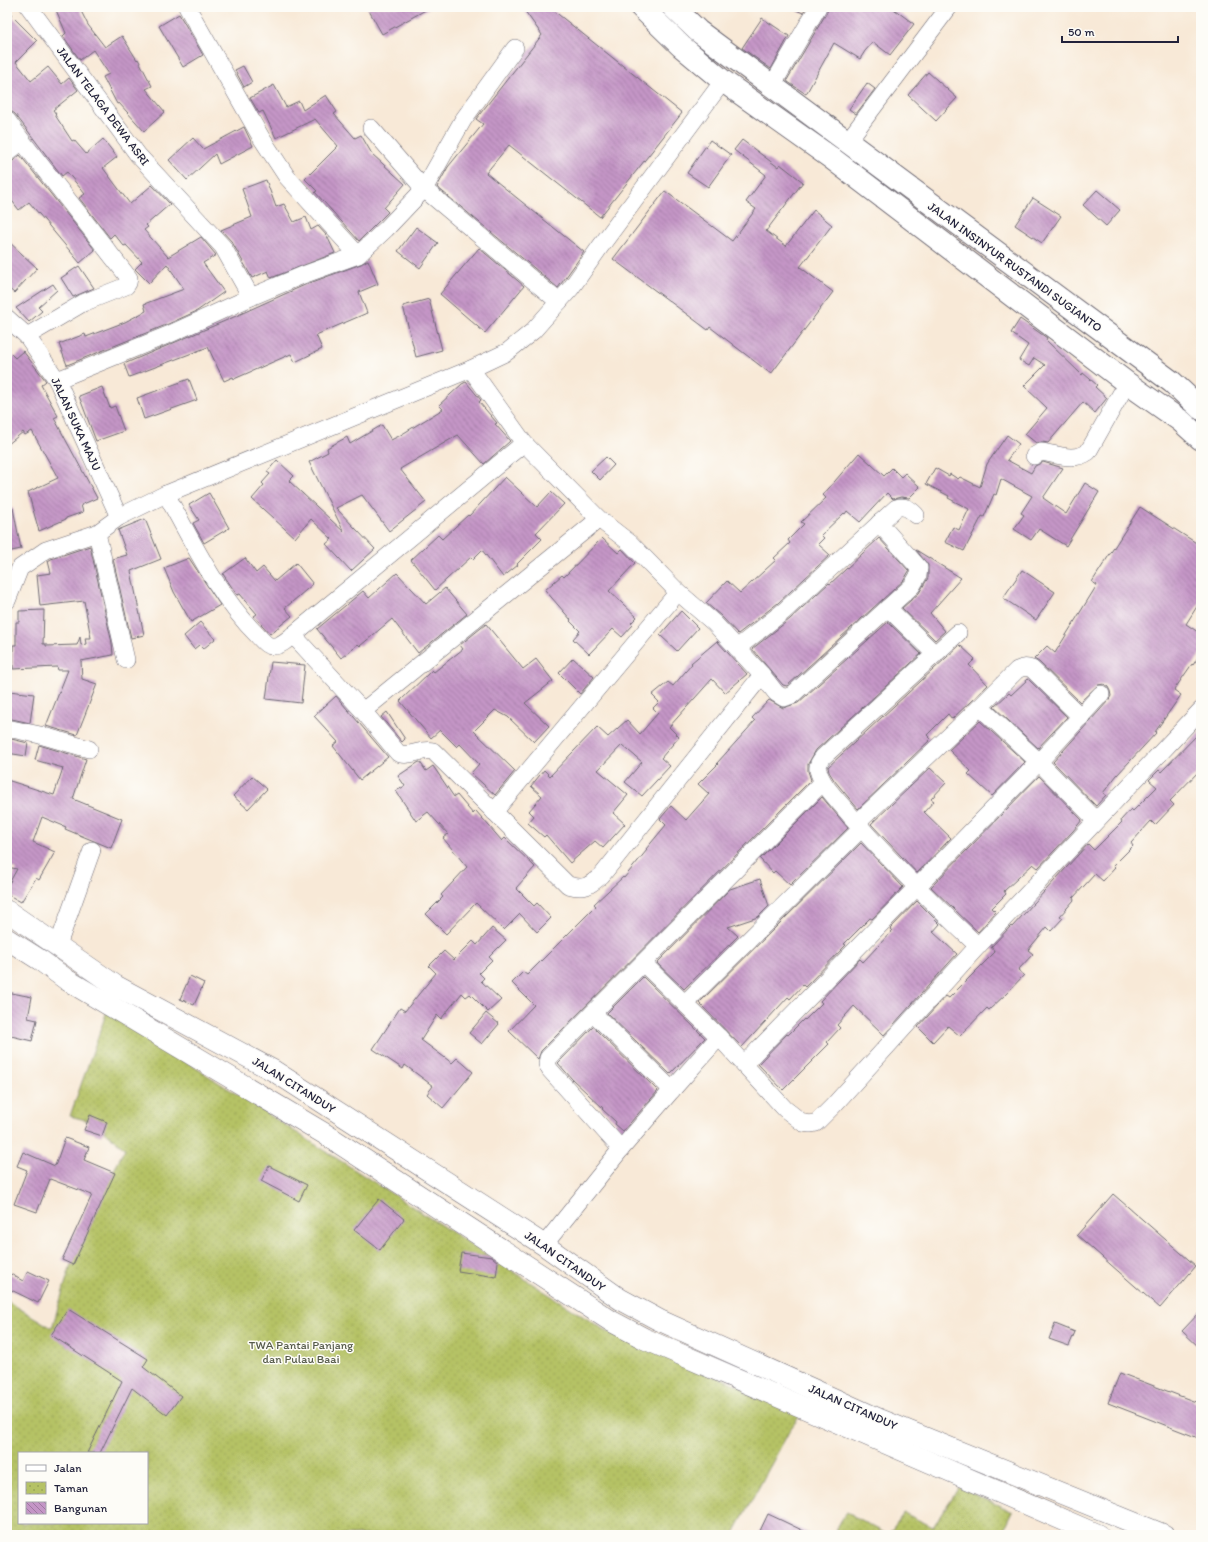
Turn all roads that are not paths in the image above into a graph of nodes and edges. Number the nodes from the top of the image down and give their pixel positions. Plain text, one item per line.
1 (30, 7) edge
2 (187, 7) edge
3 (641, 7) edge
4 (673, 7) edge
5 (818, 7) edge
6 (949, 7) edge
7 (514, 48) dead end
8 (723, 81) junction
9 (772, 86) junction
10 (7, 120) edge
11 (371, 128) dead end
12 (22, 141) junction
13 (847, 142) junction
14 (7, 153) edge
15 (890, 174) junction
16 (424, 190) junction
17 (878, 193) junction
18 (358, 255) junction
19 (251, 297) junction
20 (559, 302) junction
21 (7, 318) edge
22 (27, 336) junction
23 (471, 369) junction
24 (57, 380) junction
25 (1127, 383) junction
26 (1201, 409) edge
27 (1201, 439) edge
28 (524, 443) junction
29 (1034, 456) dead end
30 (166, 494) junction
31 (916, 515) dead end
32 (119, 517) junction
33 (599, 518) junction
34 (879, 523) junction
35 (97, 533) junction
36 (14, 565) edge
37 (678, 592) junction
38 (7, 601) edge
39 (888, 608) junction
40 (958, 633) dead end
41 (293, 635) junction
42 (737, 648) junction
43 (936, 654) junction
44 (126, 660) dead end
45 (762, 675) junction
46 (1101, 694) dead end
47 (980, 707) junction
48 (1201, 710) edge
49 (363, 711) junction
50 (1081, 717) junction
51 (7, 728) edge
52 (89, 749) dead end
53 (1039, 762) junction
54 (823, 782) junction
55 (494, 812) junction
56 (1096, 820) junction
57 (859, 826) junction
58 (92, 850) dead end
59 (916, 887) junction
60 (7, 911) edge
61 (7, 939) edge
62 (58, 945) junction
63 (978, 946) junction
64 (643, 963) junction
65 (685, 1003) junction
66 (593, 1013) junction
67 (719, 1037) junction
68 (744, 1064) junction
69 (672, 1090) junction
70 (621, 1149) junction
71 (544, 1245) junction
72 (620, 1299) junction
73 (610, 1321) junction
74 (1098, 1535) edge
75 (1164, 1535) edge

1 - 19 street, JALAN TELAGA DEWA ASRI
2 - 18 street
3 - 8 highway
4 - 9 highway, JALAN INSINYUR RUSTANDI SUGIANTO
5 - 9 street
6 - 13 street
7 - 16 street
8 - 17 highway
8 - 20 street
9 - 13 highway, JALAN INSINYUR RUSTANDI SUGIANTO
10 - 12 street
11 - 16 street
12 - 14 street
12 - 22 street
13 - 15 highway, JALAN INSINYUR RUSTANDI SUGIANTO
15 - 17 highway
15 - 26 highway, JALAN INSINYUR RUSTANDI SUGIANTO
16 - 18 street
16 - 20 street
17 - 25 highway
18 - 19 street
19 - 24 street
20 - 23 street
21 - 22 street, JALAN SUKA MAJU
22 - 24 street, JALAN SUKA MAJU
23 - 28 street
23 - 30 street
24 - 32 street, JALAN SUKA MAJU
25 - 27 highway
25 - 29 street
28 - 33 street
28 - 41 street
30 - 32 street
30 - 41 street
31 - 34 street
32 - 35 street
33 - 37 street
33 - 49 street
34 - 39 street
34 - 42 street
35 - 36 street
35 - 44 street
36 - 38 street
37 - 42 street
37 - 55 street
39 - 43 street
39 - 45 street
40 - 43 street
41 - 49 street
42 - 45 street
43 - 54 street
45 - 55 street
46 - 50 street
47 - 50 street
47 - 53 street
47 - 57 street
48 - 56 street
49 - 55 street
50 - 53 street
51 - 52 street
53 - 56 street
53 - 59 street
54 - 57 street
54 - 64 street
56 - 63 street
57 - 59 street
57 - 65 street
58 - 62 street
59 - 63 street
59 - 68 street
60 - 62 main road, JALAN CITANDUY
61 - 73 main road, JALAN CITANDUY
62 - 71 main road, JALAN CITANDUY
63 - 68 street
64 - 65 street
64 - 66 street
65 - 67 street
66 - 69 street
66 - 70 street
67 - 68 street
67 - 69 street
69 - 70 street
70 - 71 street
71 - 72 main road, JALAN CITANDUY
72 - 73 main road
72 - 75 main road, JALAN CITANDUY
73 - 74 main road, JALAN CITANDUY

